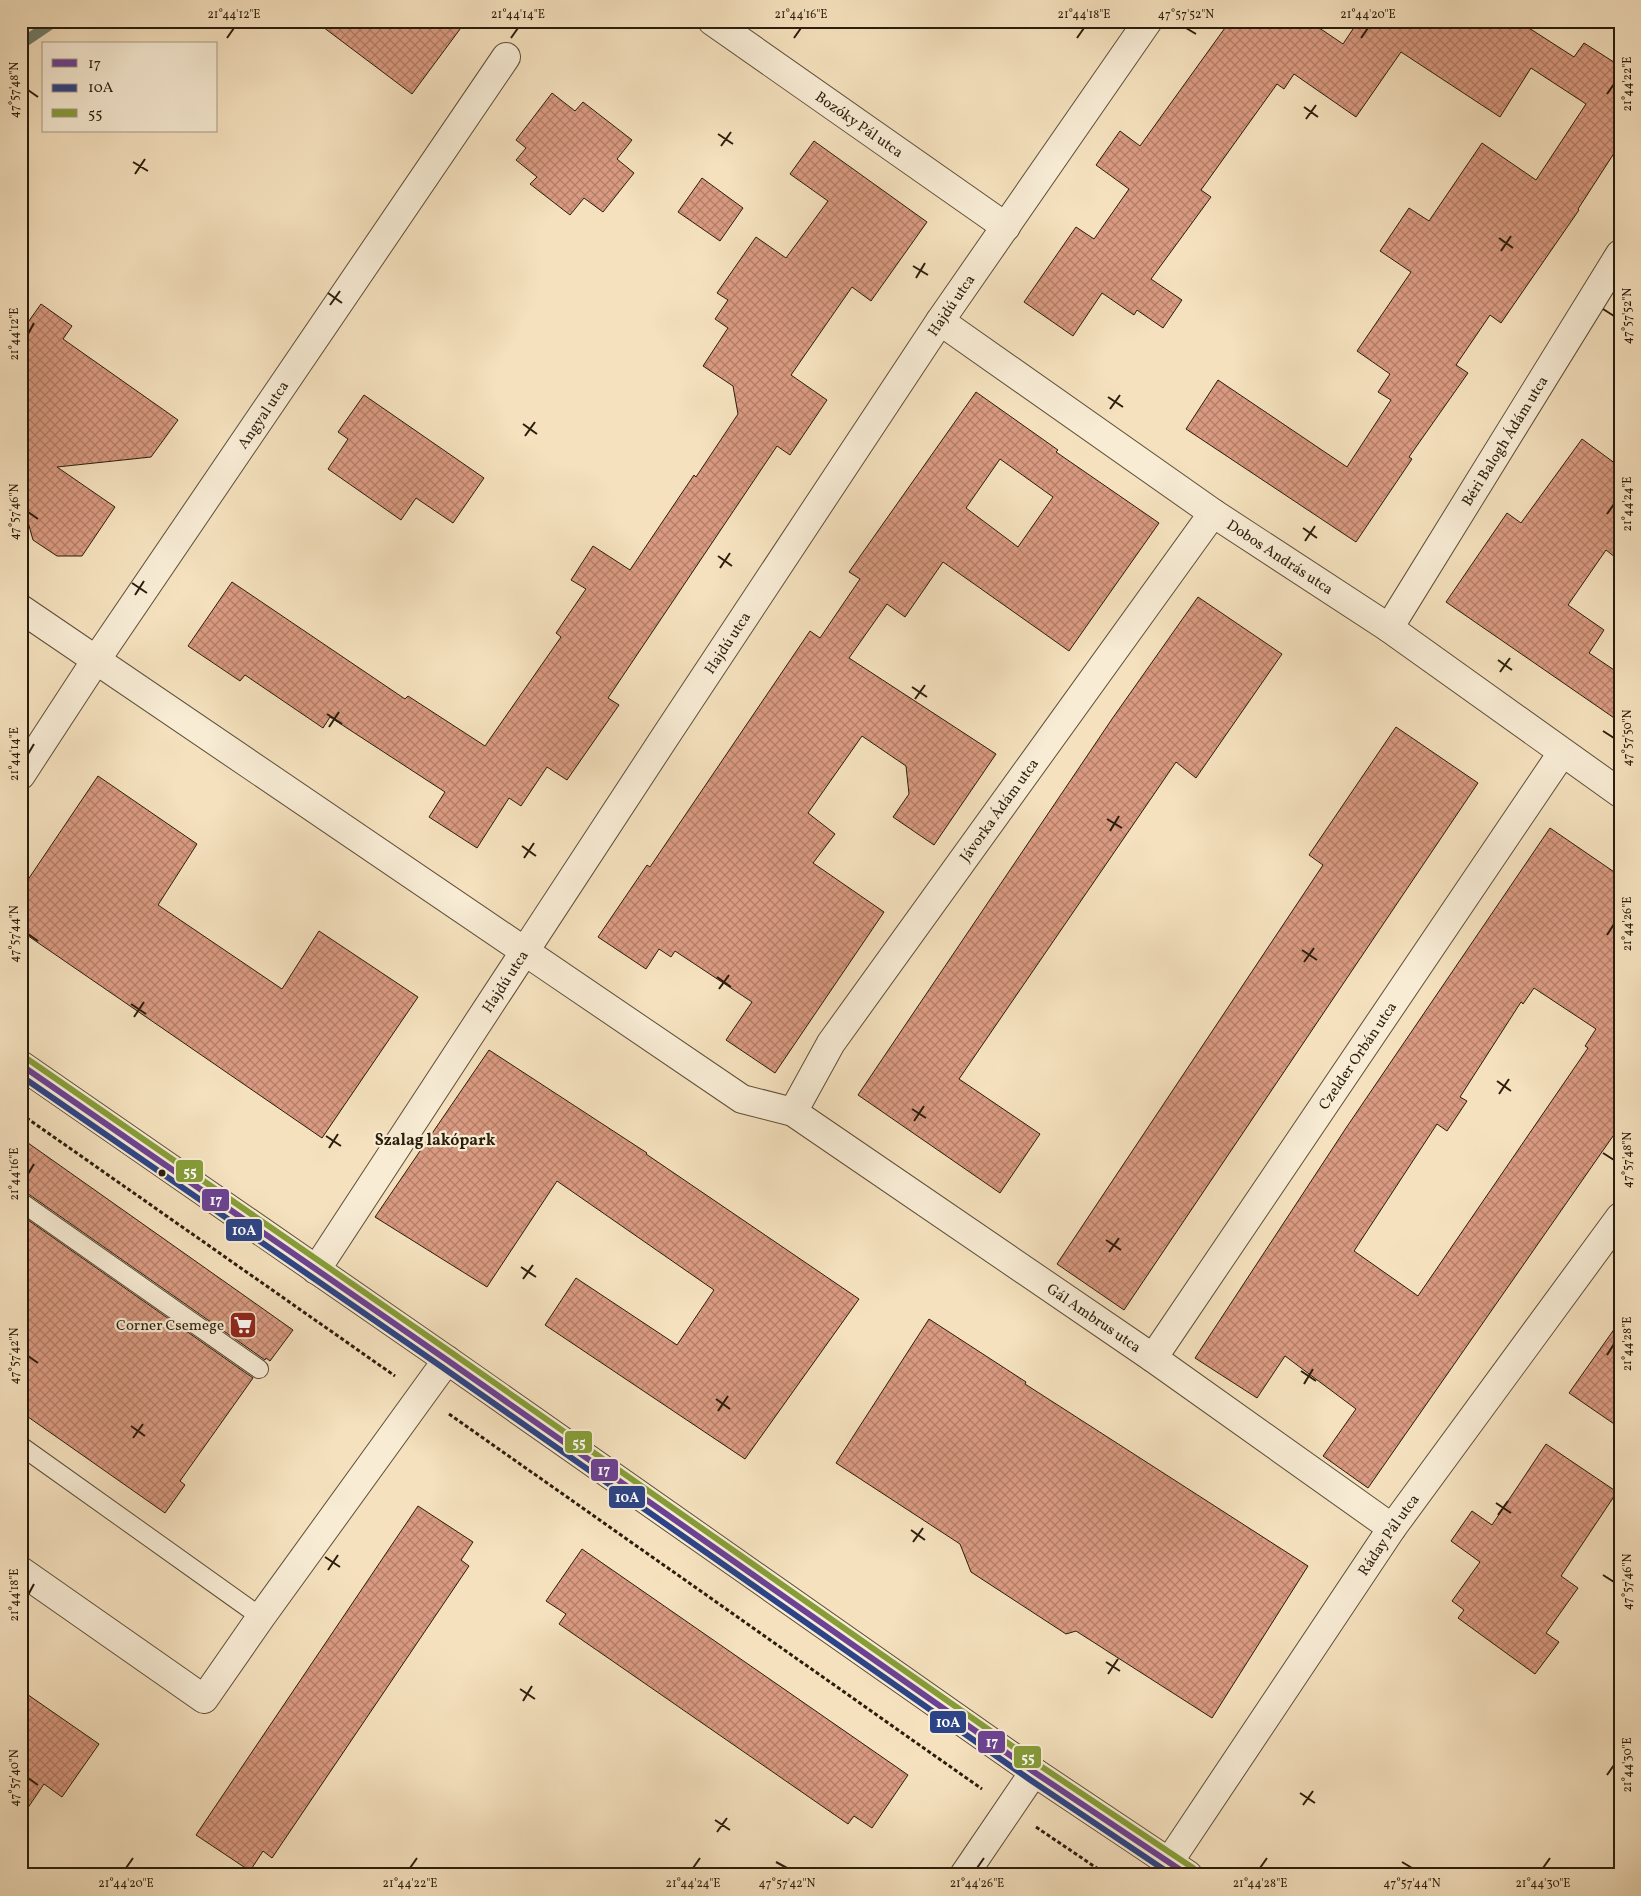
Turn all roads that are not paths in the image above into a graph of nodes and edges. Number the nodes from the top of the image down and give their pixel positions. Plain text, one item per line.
1 (712, 21) edge
2 (1148, 21) edge
3 (506, 57) dead end
4 (1006, 227) junction
5 (1620, 254) edge
6 (940, 321) junction
7 (1213, 514) junction
8 (21, 609) edge
9 (1388, 628) junction
10 (96, 660) junction
11 (1562, 753) junction
12 (21, 775) edge
13 (1620, 793) edge
14 (525, 950) junction
15 (21, 1065) edge
16 (793, 1112) junction
17 (21, 1202) edge
18 (1620, 1217) edge
19 (316, 1270) junction
20 (1152, 1358) junction
21 (447, 1360) junction
22 (259, 1369) dead end
23 (21, 1446) edge
24 (1392, 1528) junction
25 (21, 1571) edge
26 (261, 1617) junction
27 (1034, 1772) junction
28 (1178, 1868) edge
29 (964, 1875) edge

1 - 4 street, Bozóky Pál utca
2 - 4 street, Hajdú utca
3 - 10 street, Angyal utca
4 - 6 street, Hajdú utca
5 - 9 street, Béri Balogh Ádám utca
6 - 7 street, Dobos András utca
6 - 14 street, Hajdú utca
7 - 9 street, Dobos András utca
7 - 16 street, Jávorka Ádám utca
8 - 10 street
9 - 11 street, Dobos András utca
10 - 12 street, Angyal utca
10 - 14 street
11 - 13 street, Dobos András utca
11 - 20 street, Czelder Orbán utca
14 - 16 street
14 - 19 street, Hajdú utca
15 - 19 street
16 - 20 street, Gál Ambrus utca
17 - 22 lane
18 - 24 street, Ráday Pál utca
19 - 21 street
20 - 24 street, Gál Ambrus utca
21 - 26 street
21 - 27 street
23 - 26 lane
24 - 28 street, Ráday Pál utca
25 - 26 street
27 - 28 street
27 - 29 street

